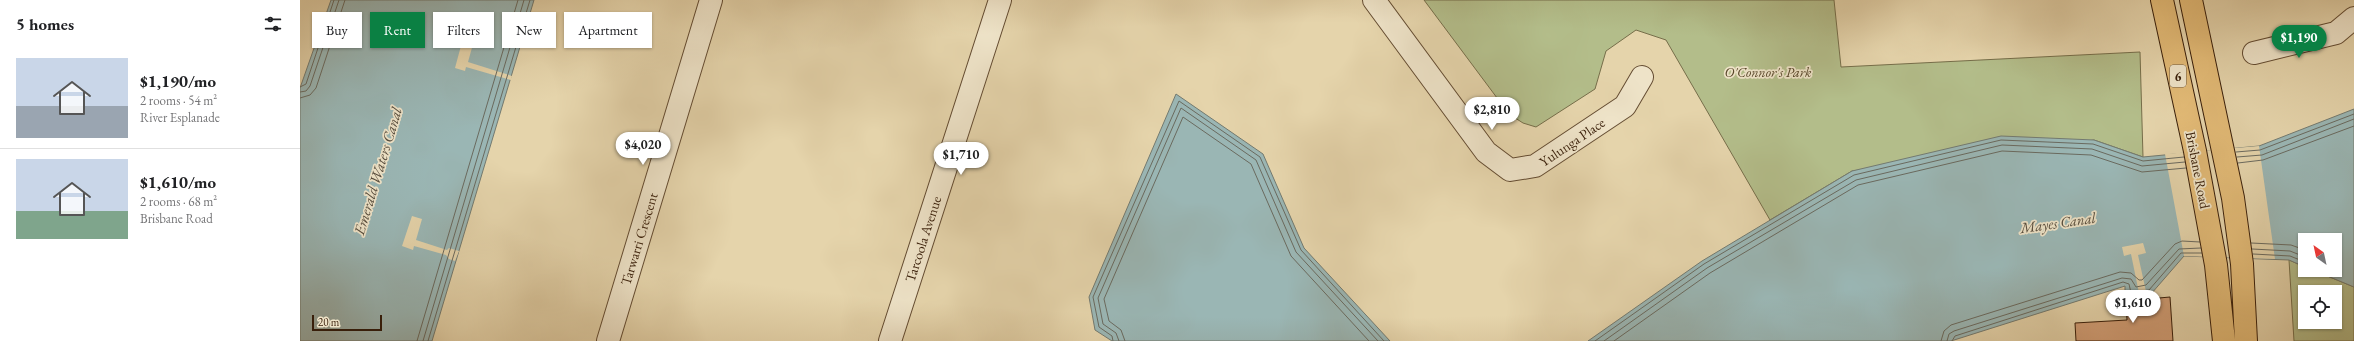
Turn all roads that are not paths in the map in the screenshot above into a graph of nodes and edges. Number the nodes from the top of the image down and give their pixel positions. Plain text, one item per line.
1 (710, 0) edge
2 (1000, 0) edge
3 (1374, 0) edge
4 (2162, 0) edge
5 (2191, 0) edge
6 (2354, 18) edge
7 (2254, 53) dead end
8 (1642, 77) dead end
9 (608, 341) edge
10 (890, 341) edge
11 (2224, 341) edge
12 (2246, 341) edge

1 - 9 street, Tarwarri Crescent
2 - 10 street, Tarcoola Avenue
3 - 8 street, Yulunga Place
4 - 11 main road, Brisbane Road / 6
5 - 12 main road, Brisbane Road / 6
6 - 7 street

